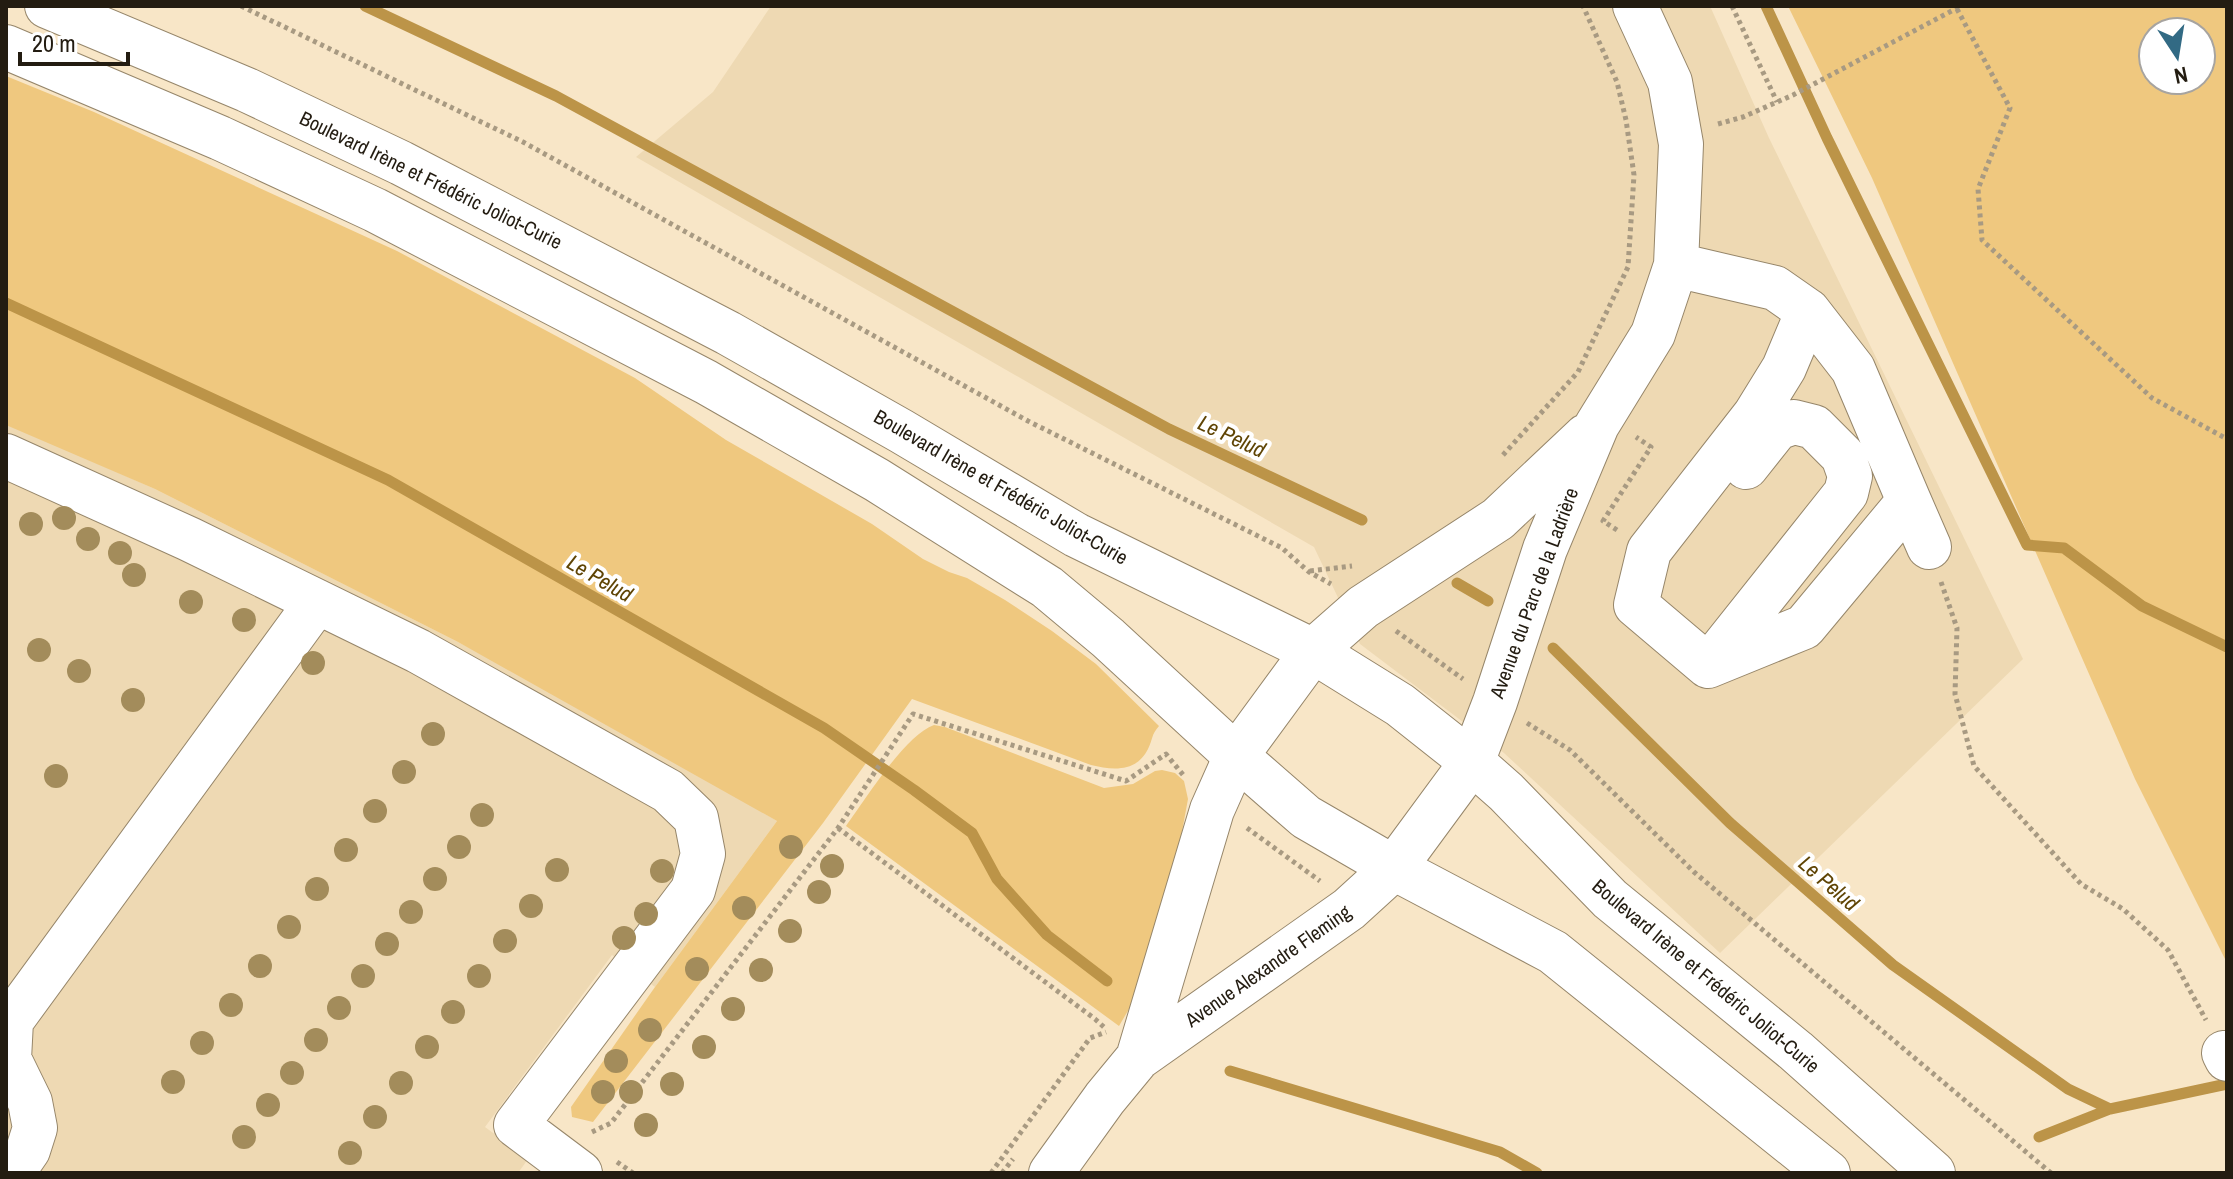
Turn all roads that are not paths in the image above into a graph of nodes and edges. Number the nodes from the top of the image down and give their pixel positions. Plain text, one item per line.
1 (47, 6) edge
2 (1635, 6) edge
3 (6, 47) edge
4 (1676, 265) junction
5 (1808, 311) junction
6 (1597, 425) junction
7 (6, 456) edge
8 (1909, 501) junction
9 (1929, 547) road end
10 (317, 602) junction
11 (1636, 605) junction
12 (1313, 651) junction
13 (1708, 666) junction
14 (1236, 756) junction
15 (1472, 762) junction
16 (1394, 868) junction
17 (1123, 1045) junction
18 (17, 1166) dead end
19 (580, 1173) edge
20 (1051, 1173) edge
21 (1828, 1173) edge
22 (1933, 1173) edge

1 - 12 main road, Boulevard Irène et Frédéric Joliot-Curie
2 - 4 main road, Avenue du Parc de la Ladrière
3 - 14 main road
4 - 5 main road
4 - 6 main road, Avenue du Parc de la Ladrière
5 - 8 main road
5 - 11 main road
6 - 12 main road, Avenue du Parc de la Ladrière
6 - 15 main road, Avenue du Parc de la Ladrière
7 - 10 main road
8 - 9 main road
8 - 13 main road
10 - 18 main road
10 - 19 main road
11 - 13 main road
11 - 13 main road
12 - 14 main road, Avenue du Parc de la Ladrière
12 - 15 main road, Boulevard Irène et Frédéric Joliot-Curie
14 - 16 main road
14 - 17 main road, Avenue Alexandre Fleming
15 - 16 main road, Avenue du Parc de la Ladrière
15 - 22 main road, Boulevard Irène et Frédéric Joliot-Curie
16 - 17 main road, Avenue Alexandre Fleming
16 - 21 main road
17 - 20 main road, Avenue Alexandre Fleming

